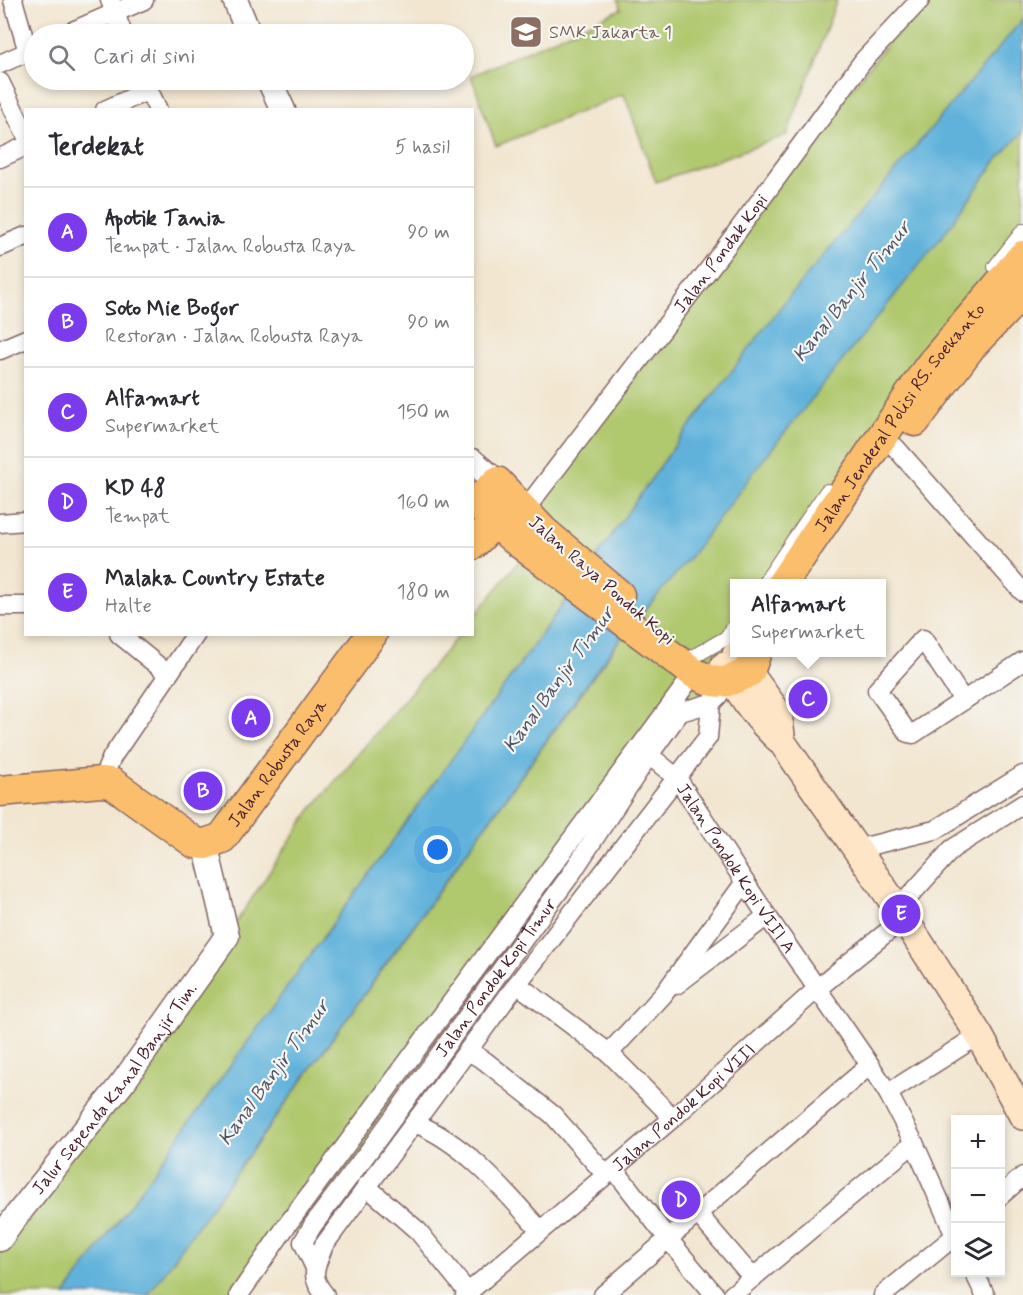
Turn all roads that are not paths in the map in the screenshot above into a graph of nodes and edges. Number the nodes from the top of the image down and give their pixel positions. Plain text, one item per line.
1 (13, 0) edge
2 (144, 0) edge
3 (235, 0) edge
4 (920, 0) edge
5 (112, 7) edge
6 (83, 24) edge
7 (119, 24) edge
8 (245, 24) edge
9 (24, 31) edge
10 (24, 53) edge
11 (0, 64) edge
12 (0, 82) edge
13 (138, 90) edge
14 (148, 90) edge
15 (274, 90) edge
16 (108, 108) edge
17 (157, 108) edge
18 (282, 108) edge
19 (23, 148) edge
20 (0, 158) edge
21 (1023, 231) edge
22 (24, 237) edge
23 (0, 247) edge
24 (1023, 256) edge
25 (1009, 295) edge
26 (24, 340) edge
27 (0, 350) edge
28 (895, 447) junction
29 (858, 448) dead end
30 (834, 481) dead end
31 (483, 489) edge
32 (24, 521) edge
33 (0, 523) edge
34 (532, 531) junction
35 (474, 535) edge
36 (767, 579) edge
37 (785, 579) edge
38 (805, 579) edge
39 (1023, 592) edge
40 (0, 606) edge
41 (24, 606) edge
42 (121, 636) edge
43 (195, 636) edge
44 (373, 636) edge
45 (730, 652) edge
46 (683, 661) junction
47 (1023, 661) edge
48 (734, 666) edge
49 (168, 674) junction
50 (963, 700) junction
51 (649, 755) junction
52 (1023, 775) edge
53 (677, 778) junction
54 (101, 782) junction
55 (0, 791) edge
56 (1023, 804) edge
57 (936, 828) junction
58 (205, 844) junction
59 (856, 849) junction
60 (951, 852) junction
61 (745, 882) junction
62 (901, 914) junction
63 (767, 916) junction
64 (701, 955) junction
65 (517, 984) junction
66 (818, 988) junction
67 (979, 1035) junction
68 (468, 1051) junction
69 (609, 1053) junction
70 (870, 1065) junction
71 (888, 1093) junction
72 (1023, 1116) edge
73 (673, 1119) junction
74 (416, 1123) junction
75 (914, 1143) junction
76 (610, 1172) junction
77 (1023, 1176) edge
78 (366, 1186) junction
79 (1005, 1192) edge
80 (698, 1214) junction
81 (951, 1227) edge
82 (540, 1230) junction
83 (0, 1239) edge
84 (668, 1239) junction
85 (951, 1239) edge
86 (315, 1268) junction
87 (976, 1277) edge
88 (753, 1278) junction
89 (467, 1294) edge
90 (239, 1295) edge
91 (325, 1295) edge
92 (603, 1295) edge
93 (715, 1295) edge
94 (732, 1295) edge
95 (883, 1295) edge
96 (985, 1295) edge

1 - 9 street
2 - 5 street
3 - 8 street
4 - 34 street, Jalan Pondak Kopi
5 - 6 street
5 - 7 street
10 - 11 street
12 - 19 street
13 - 16 street
14 - 17 street
15 - 18 street
19 - 20 street
21 - 29 street
22 - 23 street
24 - 25 main road, Jalan Jenderal Polisi RS. Soekanto
25 - 28 main road, Jalan Jenderal Polisi RS. Soekanto
25 - 37 main road, Jalan Jenderal Polisi RS. Soekanto
26 - 27 street
28 - 38 main road, Jalan Jenderal Polisi RS. Soekanto
28 - 39 street
30 - 36 street
31 - 34 main road, Jalan Raya Pondok Kopi
31 - 34 main road, Jalan Raya Pondok Kopi
31 - 35 main road
32 - 33 street
34 - 46 main road, Jalan Raya Pondok Kopi
40 - 41 street
42 - 49 street
43 - 49 street
44 - 58 main road, Jalan Robusta Raya
45 - 46 street
46 - 48 main road, Jalan Raya Pondok Kopi
46 - 90 street
47 - 50 street
48 - 51 street, Jalan Pondok Kopi Timur
48 - 53 street, Jalan Pondok Kopi Timur
48 - 59 main road
49 - 54 street
50 - 50 street
51 - 53 street, Jalan Pondok Kopi VIII A
51 - 86 street, Jalan Pondok Kopi Timur
52 - 57 street
53 - 61 street, Jalan Pondok Kopi VIII A
53 - 65 street, Jalan Pondok Kopi Timur
54 - 55 main road
54 - 58 main road
56 - 60 street, Jalan Pondok Kopi VIII
57 - 59 street
57 - 60 street
58 - 83 street, Jalur Sependa Kanal Banjir Tim.
59 - 62 main road
60 - 62 street, Jalan Pondok Kopi VIII
61 - 63 street, Jalan Pondok Kopi VIII A
61 - 64 street
62 - 66 street, Jalan Pondok Kopi VIII
62 - 67 main road
63 - 64 street
63 - 66 street, Jalan Pondok Kopi VIII A
64 - 69 street
65 - 68 street, Jalan Pondok Kopi Timur
65 - 69 street
66 - 70 street, Jalan Pondok Kopi VIII A
66 - 73 street, Jalan Pondok Kopi VIII
67 - 71 street
67 - 72 main road
68 - 74 street, Jalan Pondok Kopi Timur
68 - 76 street
69 - 73 street
70 - 71 street, Jalan Pondok Kopi VIII A
70 - 80 street
71 - 75 street, Jalan Pondok Kopi VIII A
73 - 76 street, Jalan Pondok Kopi VIII
74 - 78 street, Jalan Pondok Kopi Timur
74 - 82 street
75 - 81 street, Jalan Pondok Kopi VIII A
75 - 88 street
76 - 82 street, Jalan Pondok Kopi VIII
76 - 84 street
77 - 79 street
78 - 86 street, Jalan Pondok Kopi Timur
78 - 89 street
80 - 84 street
80 - 88 street
82 - 89 street, Jalan Pondok Kopi VIII
84 - 92 street
84 - 93 street
85 - 95 street
86 - 91 street, Jalan Pondok Kopi Timur
87 - 96 street
88 - 94 street

